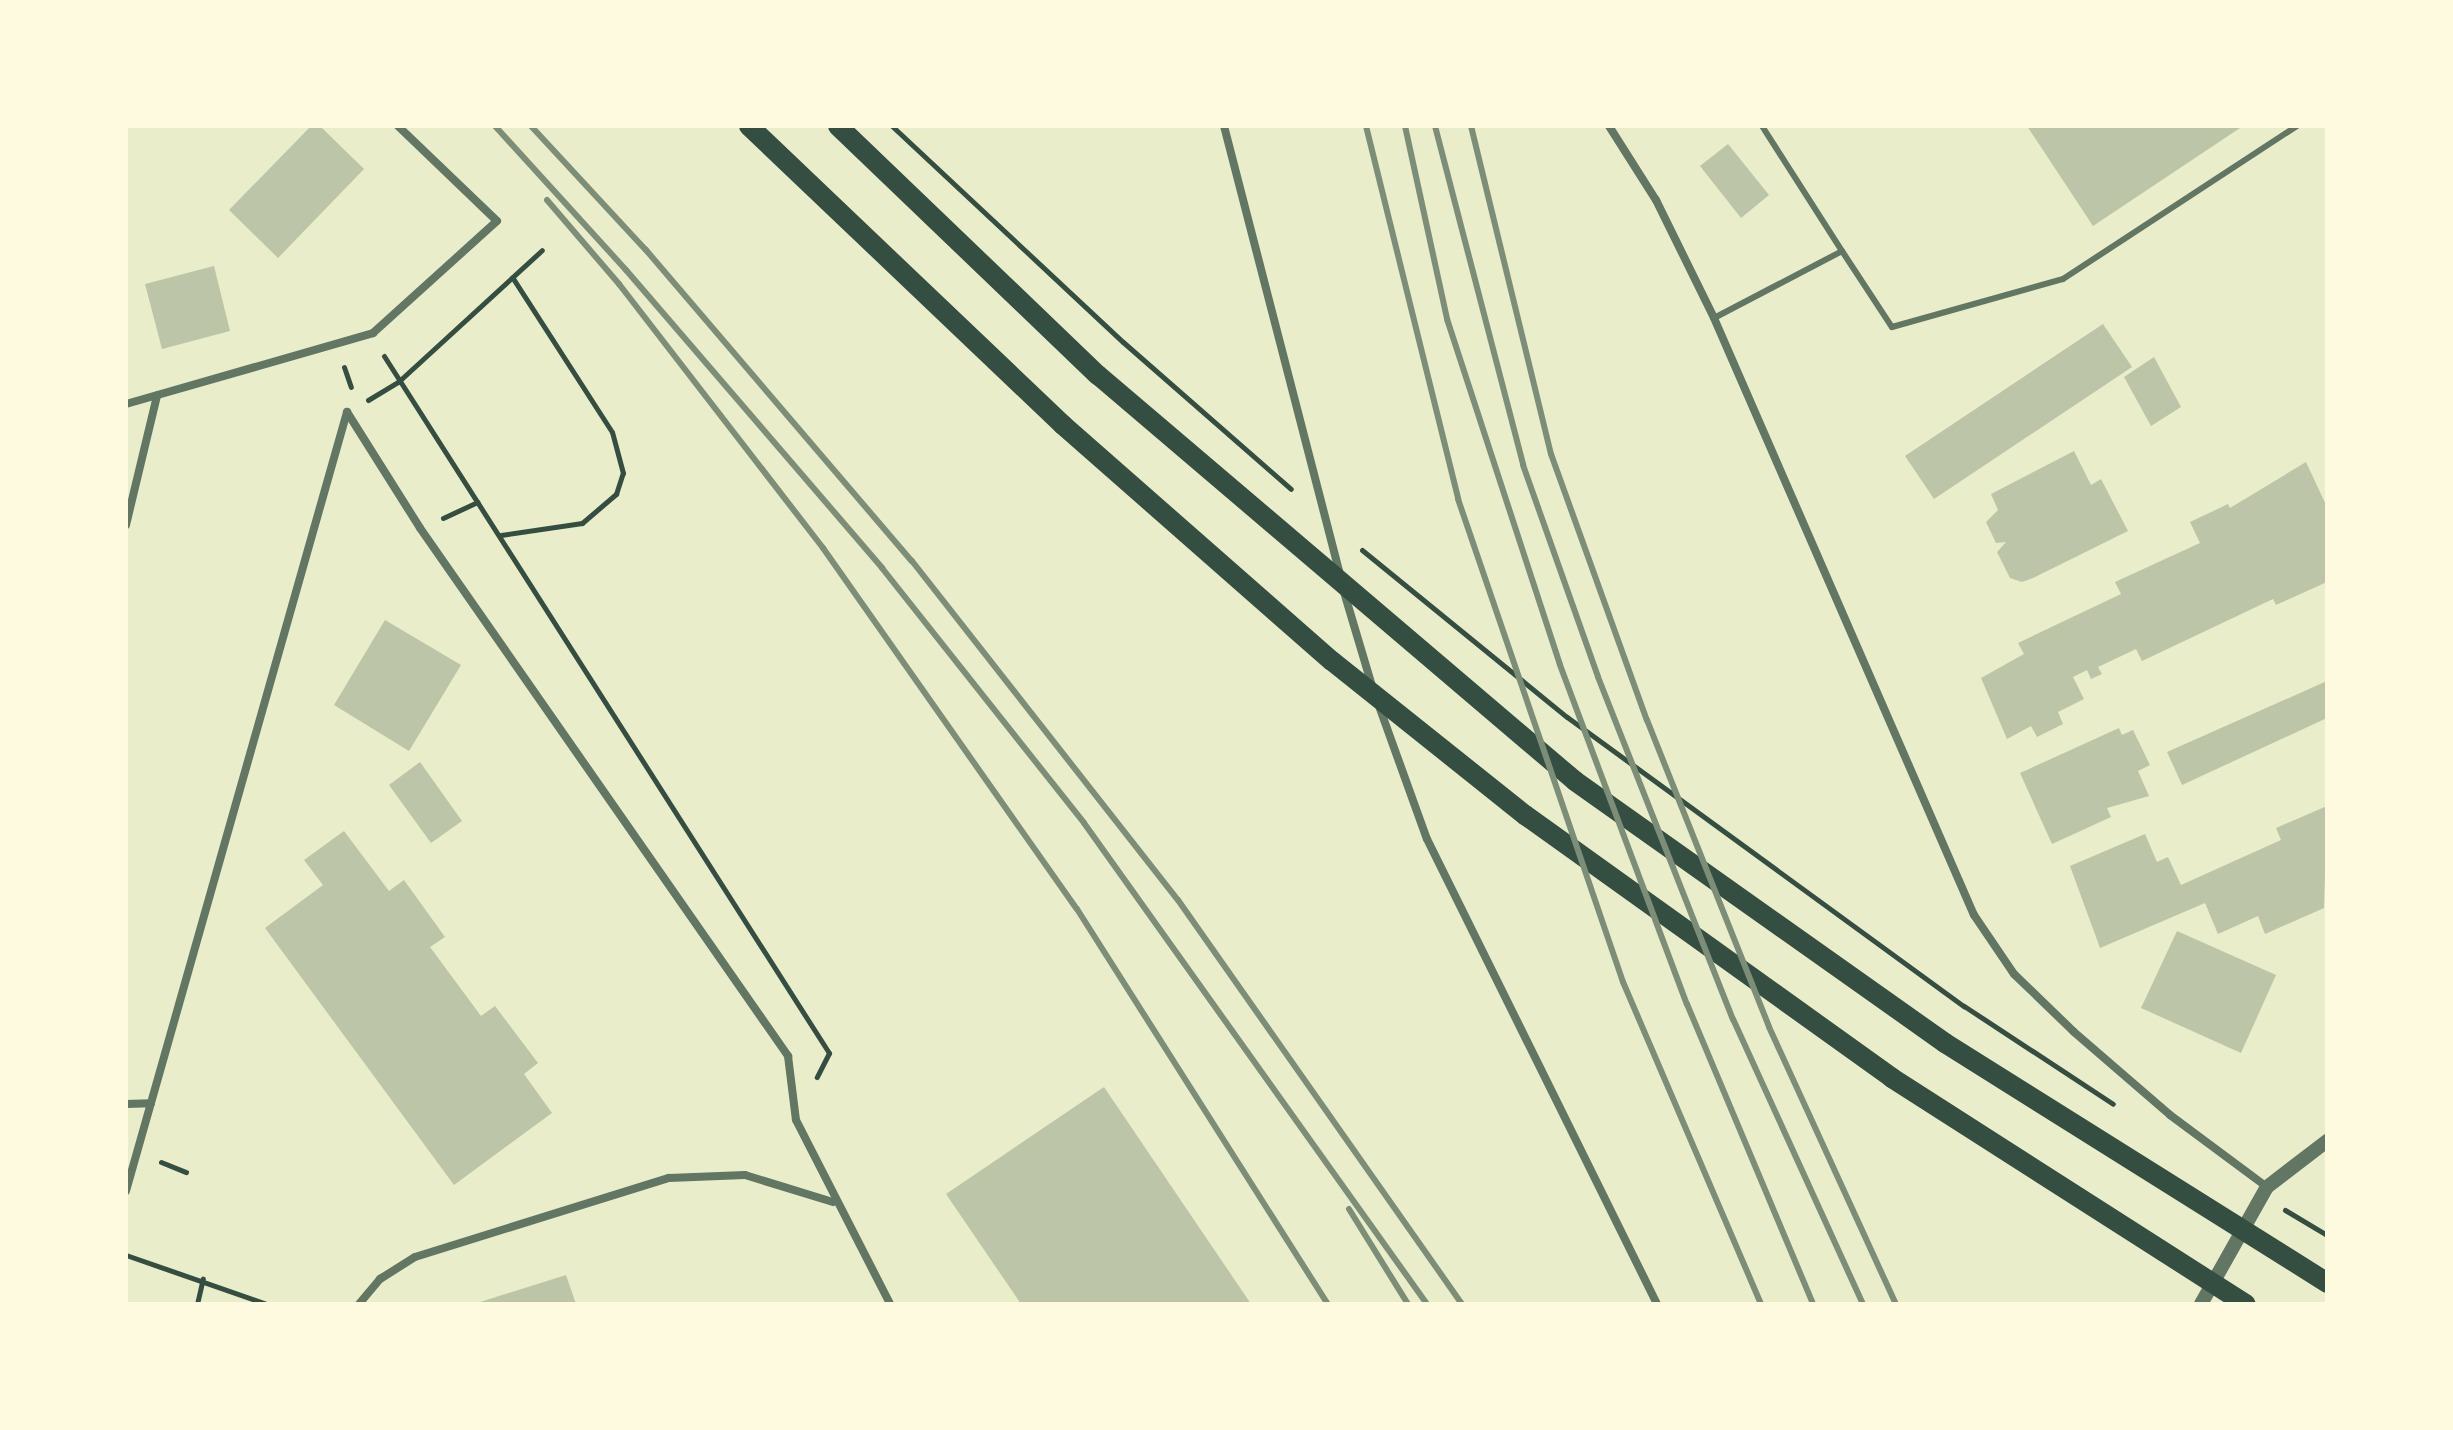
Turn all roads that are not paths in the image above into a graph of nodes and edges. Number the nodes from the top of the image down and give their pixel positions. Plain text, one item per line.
1 (398, 126) edge
2 (749, 126) edge
3 (838, 126) edge
4 (1224, 126) edge
5 (1609, 126) edge
6 (1762, 126) edge
7 (2297, 126) edge
8 (1842, 251) junction
9 (1714, 318) junction
10 (157, 396) junction
11 (126, 404) edge
12 (126, 525) edge
13 (151, 1103) junction
14 (126, 1104) edge
15 (2327, 1141) edge
16 (126, 1191) edge
17 (2268, 1194) junction
18 (833, 1202) junction
19 (2327, 1283) edge
20 (359, 1304) edge
21 (890, 1304) edge
22 (1657, 1304) edge
23 (2201, 1304) edge
24 (2246, 1304) edge

1 - 10 street
2 - 24 main road
3 - 19 main road
4 - 22 street
5 - 9 street
6 - 8 lane
7 - 8 lane
8 - 9 lane
9 - 17 street
10 - 11 street
10 - 12 street
13 - 14 street
13 - 16 street
13 - 18 street
15 - 17 street
17 - 23 street
18 - 20 street
18 - 21 street

